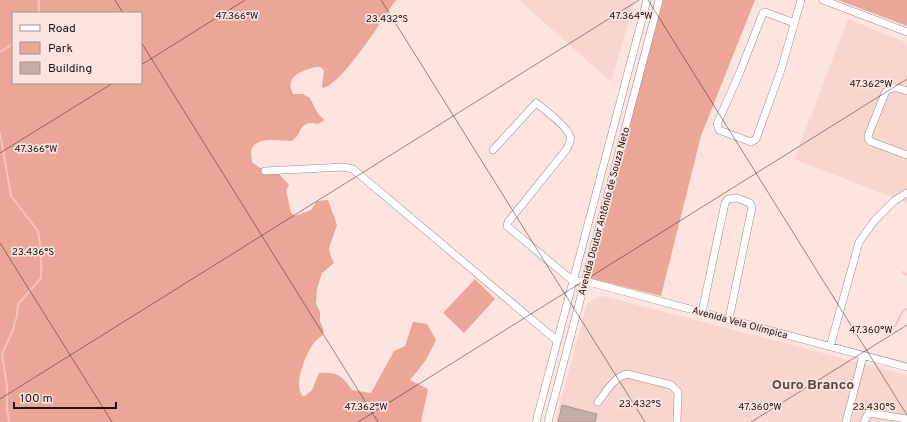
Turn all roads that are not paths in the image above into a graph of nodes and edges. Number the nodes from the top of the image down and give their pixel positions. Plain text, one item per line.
1 (647, 0) edge
2 (659, 0) edge
3 (801, 0) edge
4 (822, 0) edge
5 (794, 23) junction
6 (640, 27) junction
7 (651, 30) junction
8 (907, 32) edge
9 (907, 91) edge
10 (493, 150) dead end
11 (907, 155) edge
12 (265, 171) dead end
13 (907, 193) edge
14 (585, 281) junction
15 (573, 282) junction
16 (702, 312) junction
17 (729, 319) junction
18 (556, 340) junction
19 (830, 346) junction
20 (864, 356) junction
21 (907, 367) edge
22 (546, 386) junction
23 (556, 390) junction
24 (598, 402) dead end
25 (907, 419) edge
26 (536, 422) edge
27 (548, 422) edge
28 (677, 422) edge
29 (846, 422) edge
30 (864, 422) edge

1 - 6 street, Avenida Doutor Antônio de Souza Neto
2 - 7 street, Avenida Doutor Antônio de Souza Neto
3 - 5 street
4 - 8 street
5 - 5 street
6 - 7 street
6 - 15 street, Avenida Doutor Antônio de Souza Neto
7 - 14 street, Avenida Doutor Antônio de Souza Neto
9 - 11 street
10 - 15 street
12 - 18 street
13 - 19 street
14 - 15 street, Avenida Vela Olímpica
14 - 16 street, Avenida Vela Olímpica
14 - 23 street, Avenida Doutor Antônio de Souza Neto
15 - 18 street, Avenida Doutor Antônio de Souza Neto
16 - 17 street, Avenida Vela Olímpica
16 - 17 street
17 - 19 street, Avenida Vela Olímpica
18 - 22 street, Avenida Doutor Antônio de Souza Neto
19 - 20 street, Avenida Vela Olímpica
20 - 21 street, Avenida Vela Olímpica
20 - 29 street
22 - 23 street
22 - 26 street, Avenida Doutor Antônio de Souza Neto
23 - 27 street, Avenida Doutor Antônio de Souza Neto
24 - 28 street
25 - 30 street

